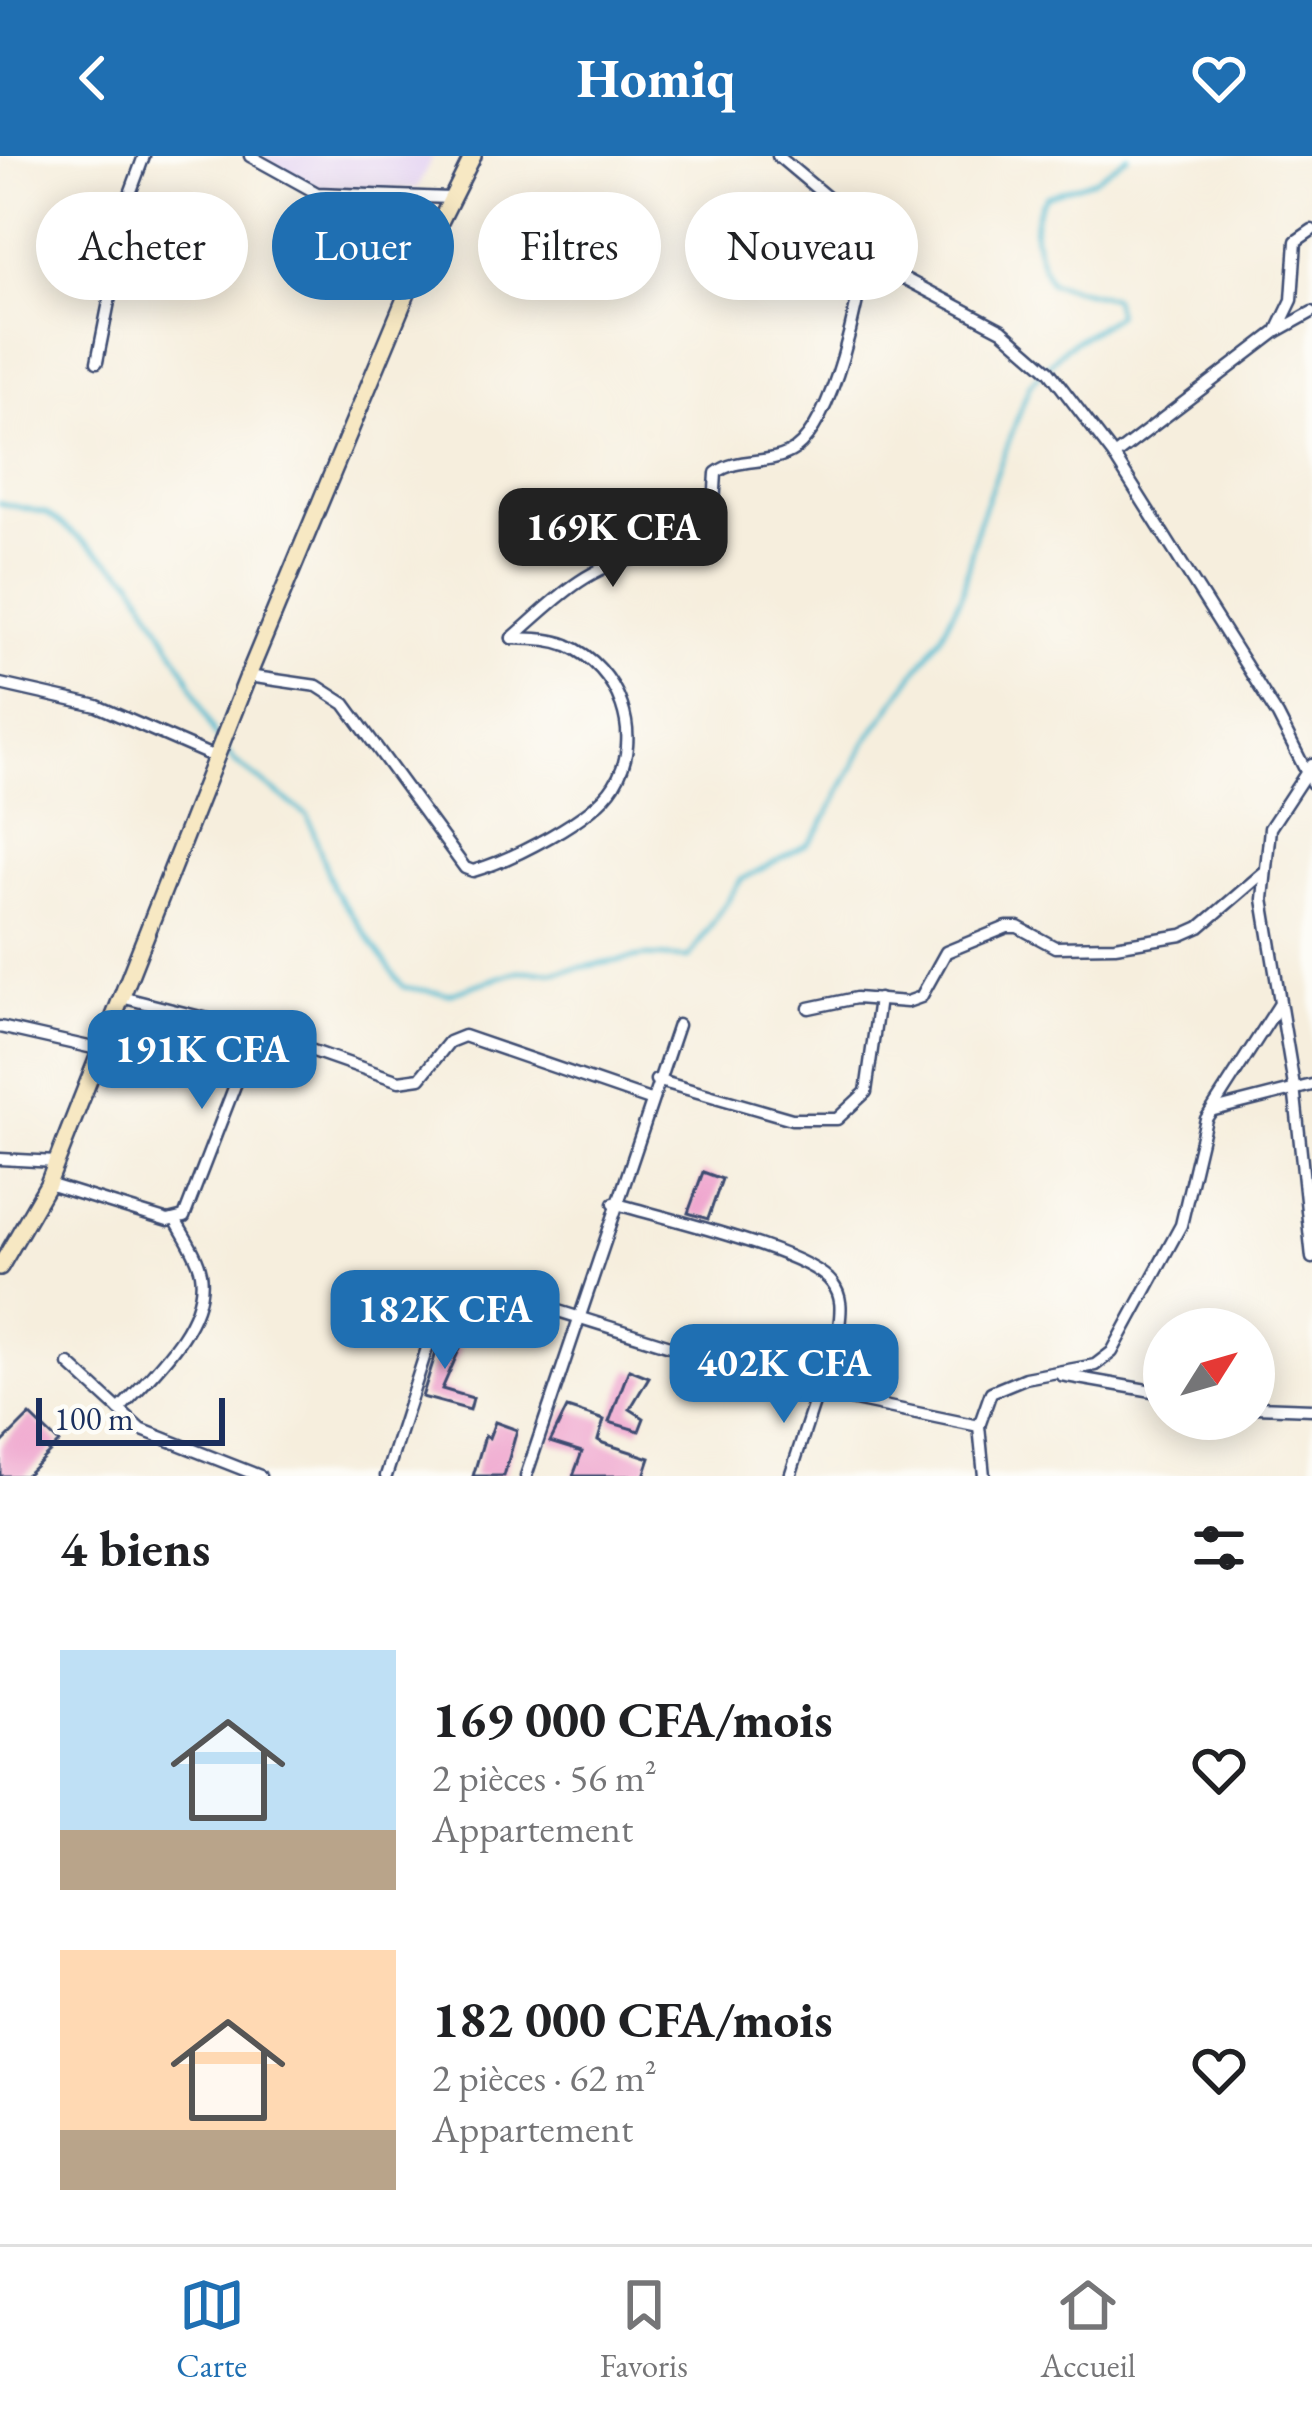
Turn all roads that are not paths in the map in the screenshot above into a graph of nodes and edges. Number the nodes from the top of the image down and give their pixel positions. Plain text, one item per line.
1 (144, 156) edge
2 (250, 156) edge
3 (473, 156) edge
4 (778, 156) edge
5 (318, 192) edge
6 (453, 192) edge
7 (822, 192) edge
8 (1312, 230) edge
9 (918, 286) edge
10 (407, 300) edge
11 (858, 300) edge
12 (1312, 312) edge
13 (1276, 332) junction
14 (97, 362) dead end
15 (1114, 456) junction
16 (248, 676) junction
17 (0, 684) edge
18 (217, 758) junction
19 (1309, 767) edge
20 (1312, 783) edge
21 (1263, 873) junction
22 (125, 998) junction
23 (879, 999) junction
24 (1279, 1005) junction
25 (809, 1008) dead end
26 (678, 1025) dead end
27 (0, 1027) edge
28 (256, 1031) junction
29 (104, 1051) junction
30 (656, 1080) junction
31 (1312, 1085) edge
32 (1294, 1086) junction
33 (650, 1100) junction
34 (1211, 1111) junction
35 (0, 1159) edge
36 (56, 1162) junction
37 (48, 1184) junction
38 (614, 1203) junction
39 (176, 1221) junction
40 (1312, 1258) edge
41 (0, 1267) edge
42 (576, 1318) junction
43 (69, 1364) dead end
44 (1048, 1372) junction
45 (1143, 1389) edge
46 (821, 1393) junction
47 (1275, 1407) edge
48 (1312, 1408) edge
49 (118, 1409) junction
50 (979, 1426) junction
51 (260, 1476) edge
52 (386, 1476) edge
53 (526, 1476) edge
54 (790, 1476) edge
55 (984, 1476) edge

1 - 14 street
2 - 5 street
3 - 6 street
4 - 7 street
8 - 13 street
9 - 15 street
10 - 16 street
11 - 16 street
12 - 13 street
13 - 15 street
15 - 19 street
16 - 18 street
17 - 18 street
18 - 22 street
19 - 20 street
19 - 21 street
21 - 23 street
21 - 24 street
22 - 28 street
22 - 29 street
23 - 25 street
23 - 30 street
24 - 32 street
24 - 34 street
26 - 30 street
27 - 29 street
28 - 33 street
28 - 39 street
29 - 36 street
30 - 33 street
31 - 32 street
32 - 34 street
32 - 40 street
33 - 38 street
34 - 44 street
35 - 36 street
36 - 37 street
37 - 39 street
37 - 41 street
38 - 42 street
38 - 46 street
39 - 49 street
42 - 46 street
42 - 52 street
42 - 53 street
43 - 49 street
44 - 45 street
44 - 50 street
46 - 50 street
46 - 54 street
47 - 48 street
49 - 51 street
50 - 55 street

